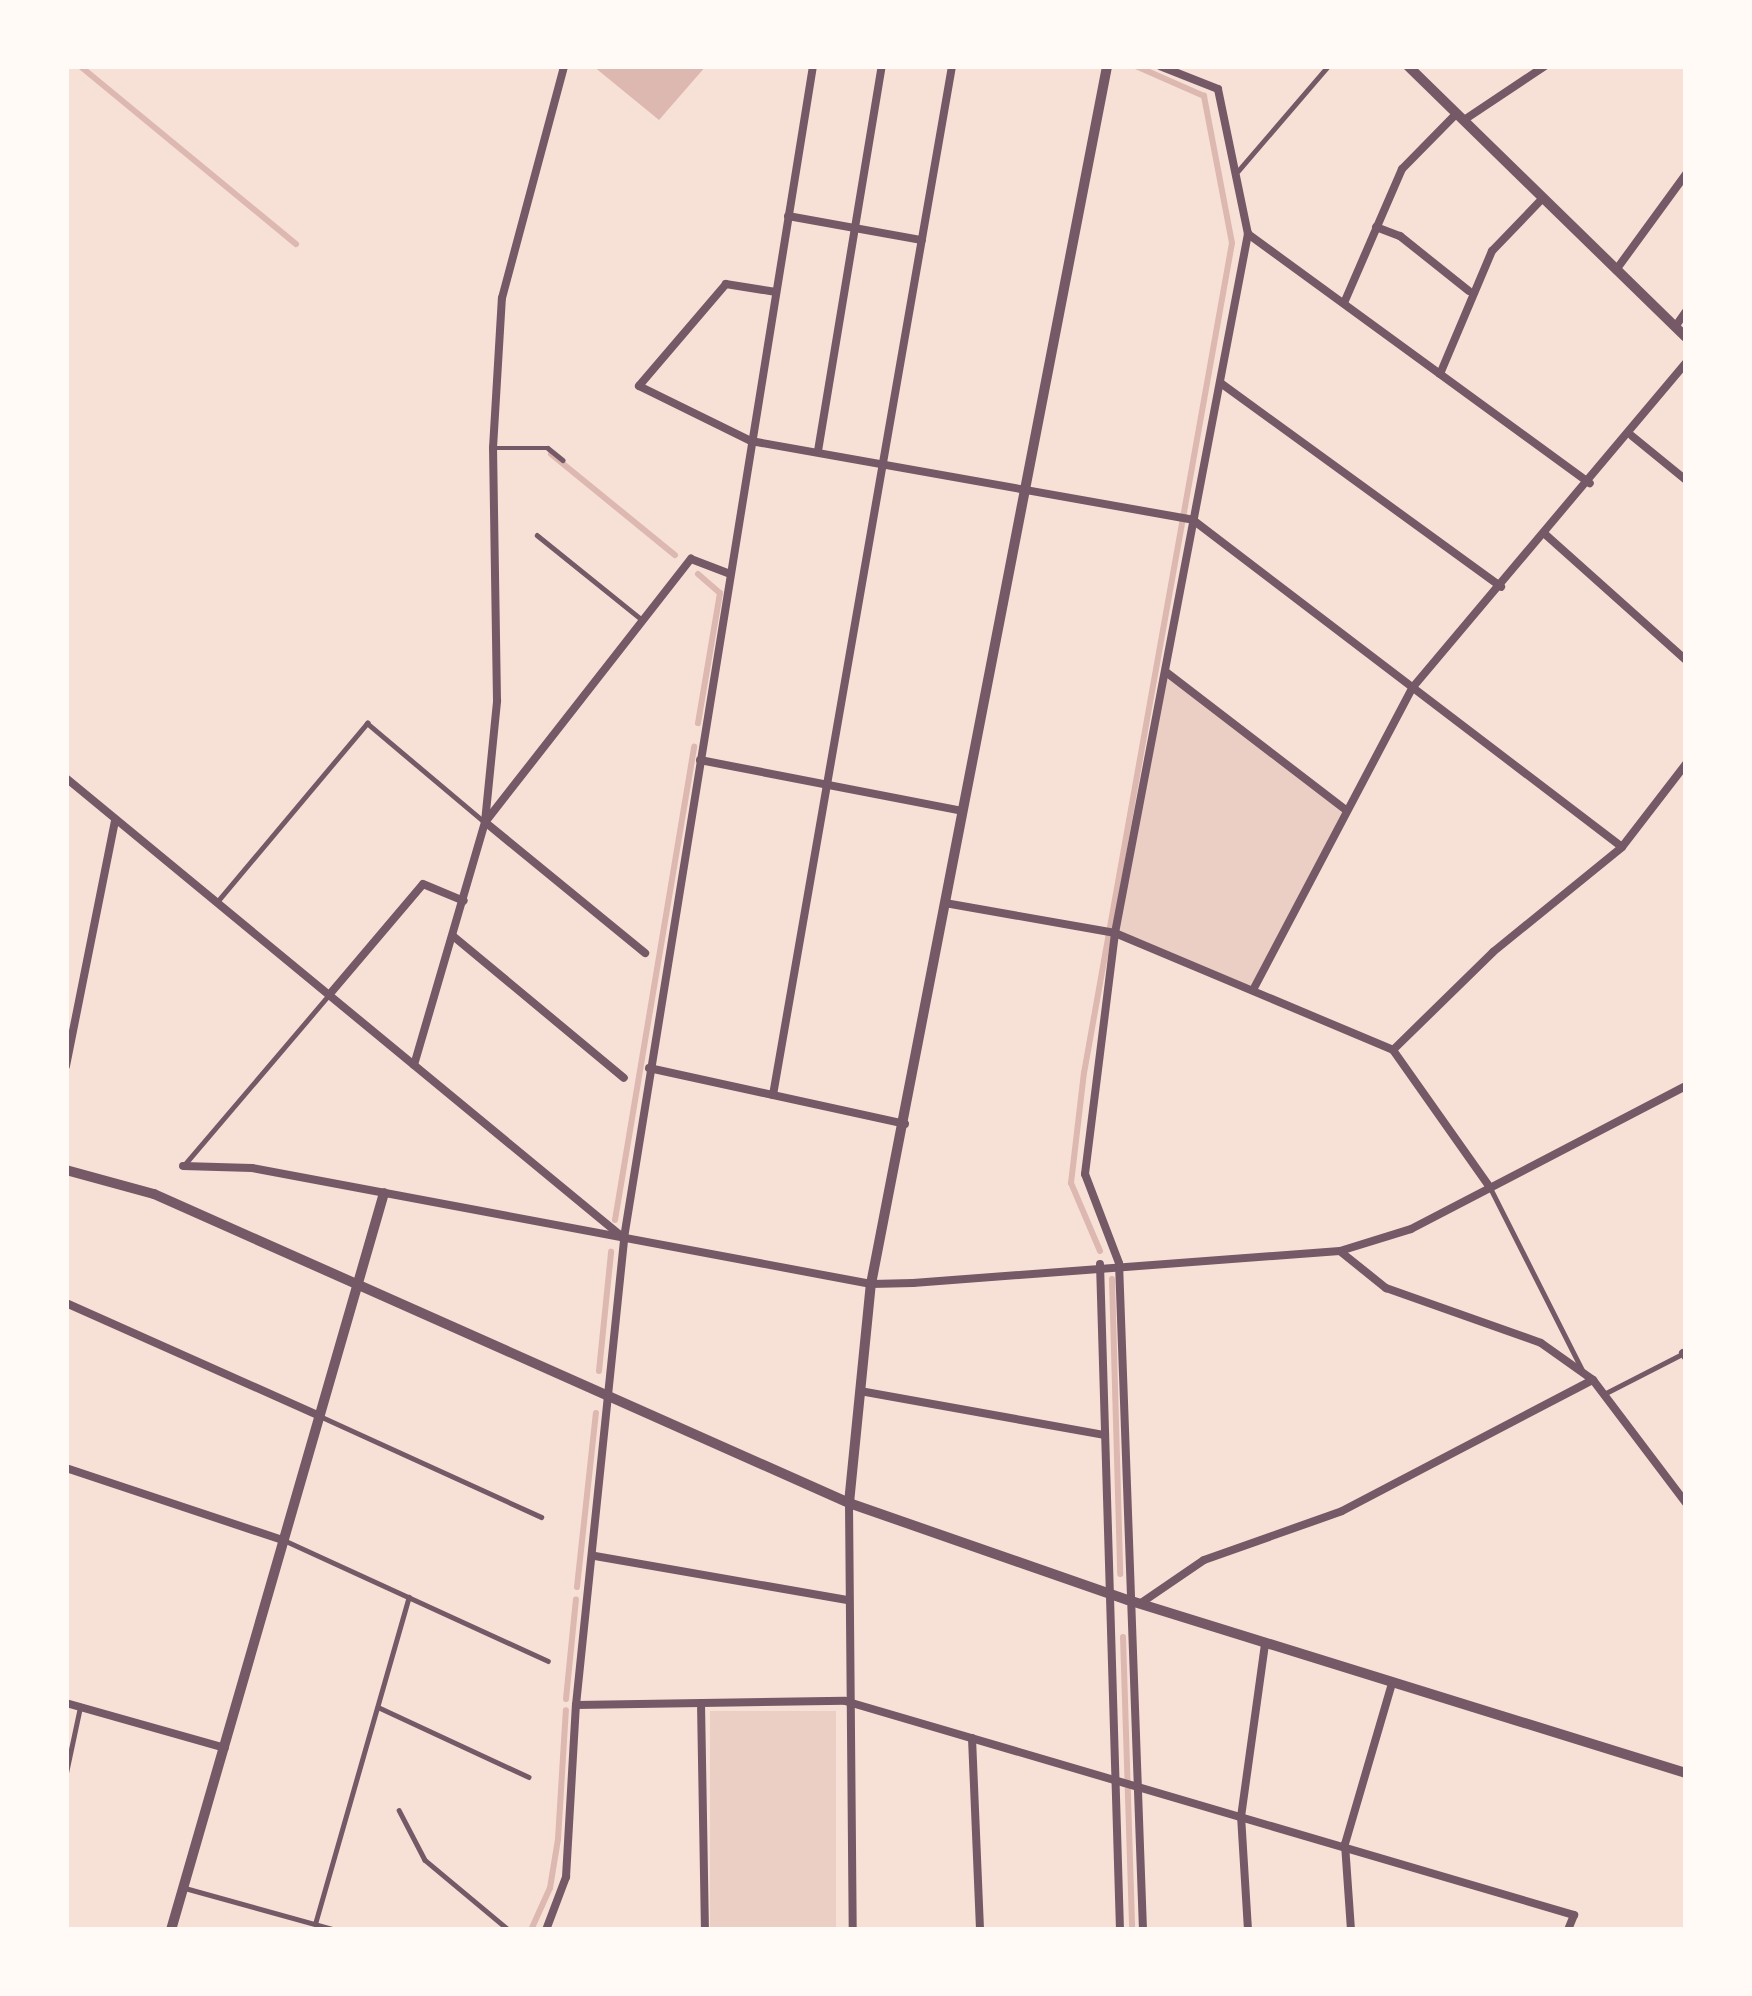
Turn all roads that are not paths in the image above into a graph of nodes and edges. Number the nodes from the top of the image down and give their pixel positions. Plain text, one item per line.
1 (564, 66) edge
2 (813, 66) edge
3 (882, 66) edge
4 (952, 66) edge
5 (1107, 66) edge
6 (1160, 66) edge
7 (1328, 66) edge
8 (1408, 66) edge
9 (1545, 66) edge
10 (1460, 117) junction
11 (1686, 174) edge
12 (1236, 175) junction
13 (1541, 200) junction
14 (788, 216) junction
15 (1376, 227) junction
16 (856, 228) junction
17 (1248, 235) junction
18 (922, 240) junction
19 (1614, 272) junction
20 (1469, 291) junction
21 (776, 292) junction
22 (1344, 303) junction
23 (1686, 311) edge
24 (1675, 327) junction
25 (1686, 337) edge
26 (1686, 363) edge
27 (1440, 374) junction
28 (1222, 384) junction
29 (1632, 436) junction
30 (751, 440) junction
31 (493, 448) junction
32 (818, 451) junction
33 (563, 460) dead end
34 (884, 464) junction
35 (1686, 480) edge
36 (1590, 483) junction
37 (1025, 489) junction
38 (1192, 520) junction
39 (537, 535) dead end
40 (1546, 535) junction
41 (731, 574) junction
42 (1501, 586) junction
43 (641, 619) junction
44 (1686, 660) edge
45 (1166, 672) junction
46 (1413, 687) junction
47 (700, 760) junction
48 (1686, 764) edge
49 (66, 778) edge
50 (827, 784) junction
51 (1346, 810) junction
52 (962, 811) junction
53 (115, 820) junction
54 (485, 822) junction
55 (1622, 848) junction
56 (464, 901) junction
57 (217, 902) junction
58 (944, 903) junction
59 (1115, 934) junction
60 (453, 937) junction
61 (645, 953) dead end
62 (1253, 990) junction
63 (329, 995) junction
64 (1393, 1050) junction
65 (414, 1065) junction
66 (66, 1066) edge
67 (649, 1068) junction
68 (624, 1078) dead end
69 (1686, 1086) edge
70 (773, 1095) junction
71 (904, 1124) junction
72 (183, 1166) joint
73 (66, 1170) edge
74 (1489, 1186) junction
75 (383, 1193) junction
76 (624, 1238) junction
77 (1340, 1251) junction
78 (1119, 1263) junction
79 (1100, 1264) junction
80 (355, 1284) junction
81 (871, 1284) junction
82 (66, 1303) edge
83 (1685, 1354) edge
84 (1589, 1377) junction
85 (860, 1390) junction
86 (1604, 1394) junction
87 (606, 1395) junction
88 (316, 1415) junction
89 (1106, 1436) junction
90 (66, 1468) edge
91 (849, 1503) junction
92 (1686, 1503) edge
93 (541, 1516) dead end
94 (284, 1540) junction
95 (595, 1556) junction
96 (1110, 1594) junction
97 (409, 1597) junction
98 (847, 1600) junction
99 (1135, 1602) junction
100 (1265, 1643) junction
101 (548, 1660) dead end
102 (1392, 1683) junction
103 (845, 1701) junction
104 (701, 1702) junction
105 (66, 1703) edge
106 (576, 1705) junction
107 (80, 1707) junction
108 (377, 1707) junction
109 (972, 1738) junction
110 (226, 1748) junction
111 (66, 1773) edge
112 (1686, 1773) edge
113 (529, 1777) dead end
114 (1127, 1781) junction
115 (399, 1810) dead end
116 (1241, 1816) junction
117 (1345, 1844) junction
118 (182, 1888) junction
119 (315, 1924) junction
120 (171, 1930) edge
121 (336, 1930) edge
122 (509, 1930) edge
123 (546, 1930) edge
124 (705, 1930) edge
125 (853, 1930) edge
126 (980, 1930) edge
127 (1120, 1930) edge
128 (1143, 1930) edge
129 (1248, 1930) edge
130 (1351, 1930) edge
131 (1568, 1930) edge

1 - 31 street
2 - 14 street
3 - 16 street
4 - 18 street
5 - 37 street
6 - 12 street
7 - 12 lane
8 - 10 street
9 - 10 street
10 - 13 street
10 - 15 street
11 - 19 street
12 - 17 street
13 - 19 street
13 - 20 street
14 - 16 street
14 - 21 street
15 - 20 street
15 - 22 street
16 - 18 street
16 - 32 street
17 - 22 street
17 - 28 street
18 - 34 street
19 - 24 street
20 - 27 street
21 - 30 street
21 - 30 street
22 - 27 street
23 - 24 street
24 - 25 street
26 - 29 street
27 - 36 street
28 - 38 street
28 - 42 street
29 - 35 street
29 - 36 street
30 - 32 street
30 - 41 street
31 - 33 lane
31 - 54 street
32 - 34 street
34 - 37 street
34 - 50 street
36 - 40 street
37 - 38 street
37 - 52 street
38 - 45 street
38 - 46 street
39 - 43 lane
40 - 42 street
40 - 44 street
41 - 43 street
41 - 47 street
42 - 46 street
43 - 54 street
45 - 51 street
45 - 59 street
46 - 51 street
46 - 55 street
47 - 50 street
47 - 67 street
48 - 55 street
49 - 53 street
50 - 52 street
50 - 70 street
51 - 62 street
52 - 58 street
53 - 57 street
53 - 66 street
54 - 56 street
54 - 57 lane
54 - 61 street
55 - 64 street
56 - 60 street
56 - 63 street
57 - 63 street
58 - 59 street
58 - 71 street
59 - 62 street
59 - 78 street
60 - 65 street
60 - 68 street
62 - 64 street
63 - 65 street
63 - 72 lane
64 - 74 street
65 - 76 street
67 - 70 street
67 - 76 street
69 - 74 street
70 - 71 street
71 - 81 street
72 - 75 street
73 - 80 street
74 - 77 street
74 - 84 lane
75 - 76 street
75 - 80 street
76 - 81 street
76 - 87 street
77 - 78 street
77 - 84 street
78 - 79 street
78 - 99 street
79 - 81 street
79 - 89 street
80 - 87 street
80 - 88 street
81 - 85 street
82 - 88 street
83 - 86 lane
84 - 86 street
84 - 99 street
85 - 89 street
85 - 91 street
86 - 92 street
87 - 91 street
87 - 95 street
88 - 93 lane
88 - 94 street
89 - 96 street
90 - 94 street
91 - 96 street
91 - 98 street
94 - 97 lane
94 - 110 street
95 - 98 street
95 - 106 street
96 - 99 street
96 - 114 street
97 - 101 lane
97 - 108 lane
98 - 103 street
99 - 100 street
99 - 114 street
100 - 102 street
100 - 116 street
102 - 112 street
102 - 117 street
103 - 104 street
103 - 109 street
103 - 125 street
104 - 106 street
104 - 124 street
105 - 107 street
106 - 123 street
107 - 110 street
107 - 111 lane
108 - 113 lane
108 - 119 lane
109 - 114 street
109 - 126 street
110 - 118 street
114 - 116 street
114 - 127 street
114 - 128 street
115 - 122 lane
116 - 117 street
116 - 129 street
117 - 130 street
117 - 131 street
118 - 119 lane
118 - 120 street
119 - 121 lane

